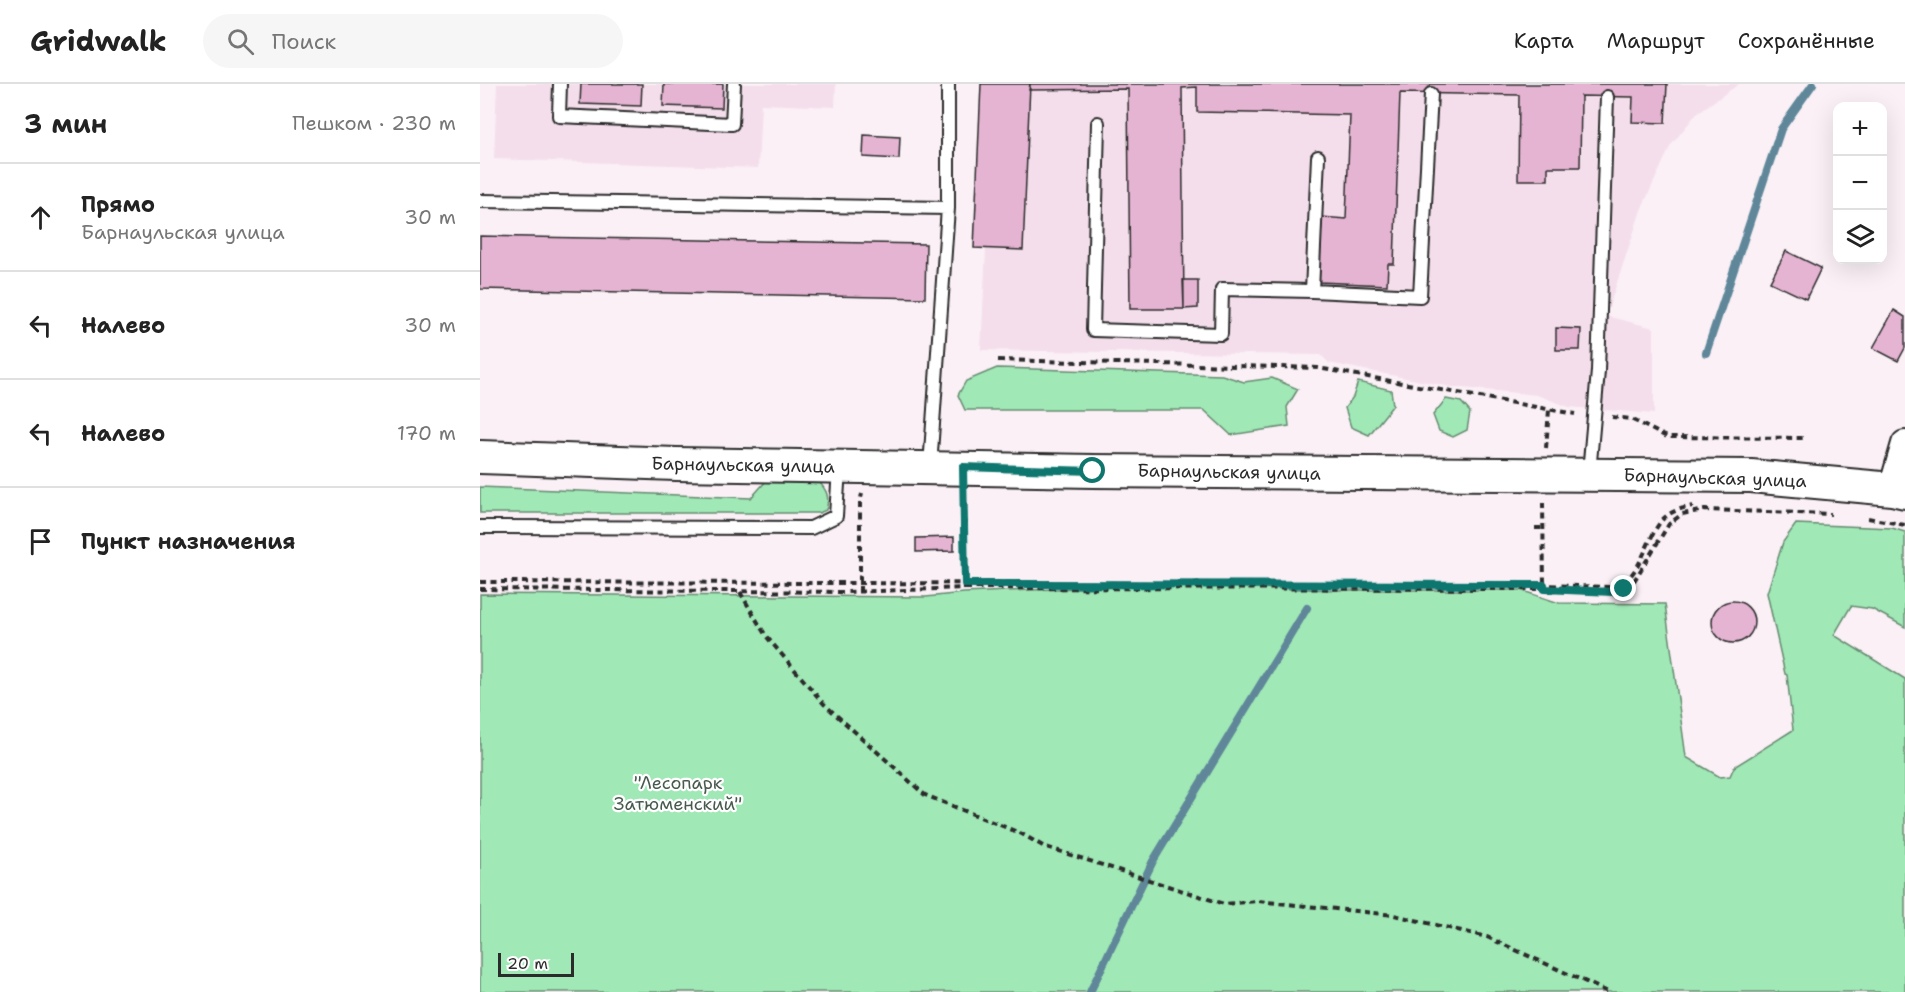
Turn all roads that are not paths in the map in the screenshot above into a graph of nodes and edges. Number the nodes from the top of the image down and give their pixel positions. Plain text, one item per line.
1 (560, 84) edge
2 (734, 84) edge
3 (948, 84) edge
4 (1431, 94) dead end
5 (1606, 97) dead end
6 (1098, 123) dead end
7 (1318, 157) dead end
8 (480, 201) edge
9 (948, 208) junction
10 (1312, 291) junction
11 (1905, 444) edge
12 (480, 457) edge
13 (839, 466) junction
14 (930, 467) junction
15 (1589, 474) junction
16 (1899, 491) edge
17 (480, 528) edge

1 - 2 lane
3 - 9 lane
4 - 10 lane
5 - 15 lane
6 - 10 lane
7 - 10 lane
8 - 9 lane
9 - 14 lane
11 - 16 street
12 - 13 street, Барнаульская улица
13 - 14 street, Барнаульская улица
13 - 17 lane
14 - 15 street, Барнаульская улица
15 - 16 street, Барнаульская улица

